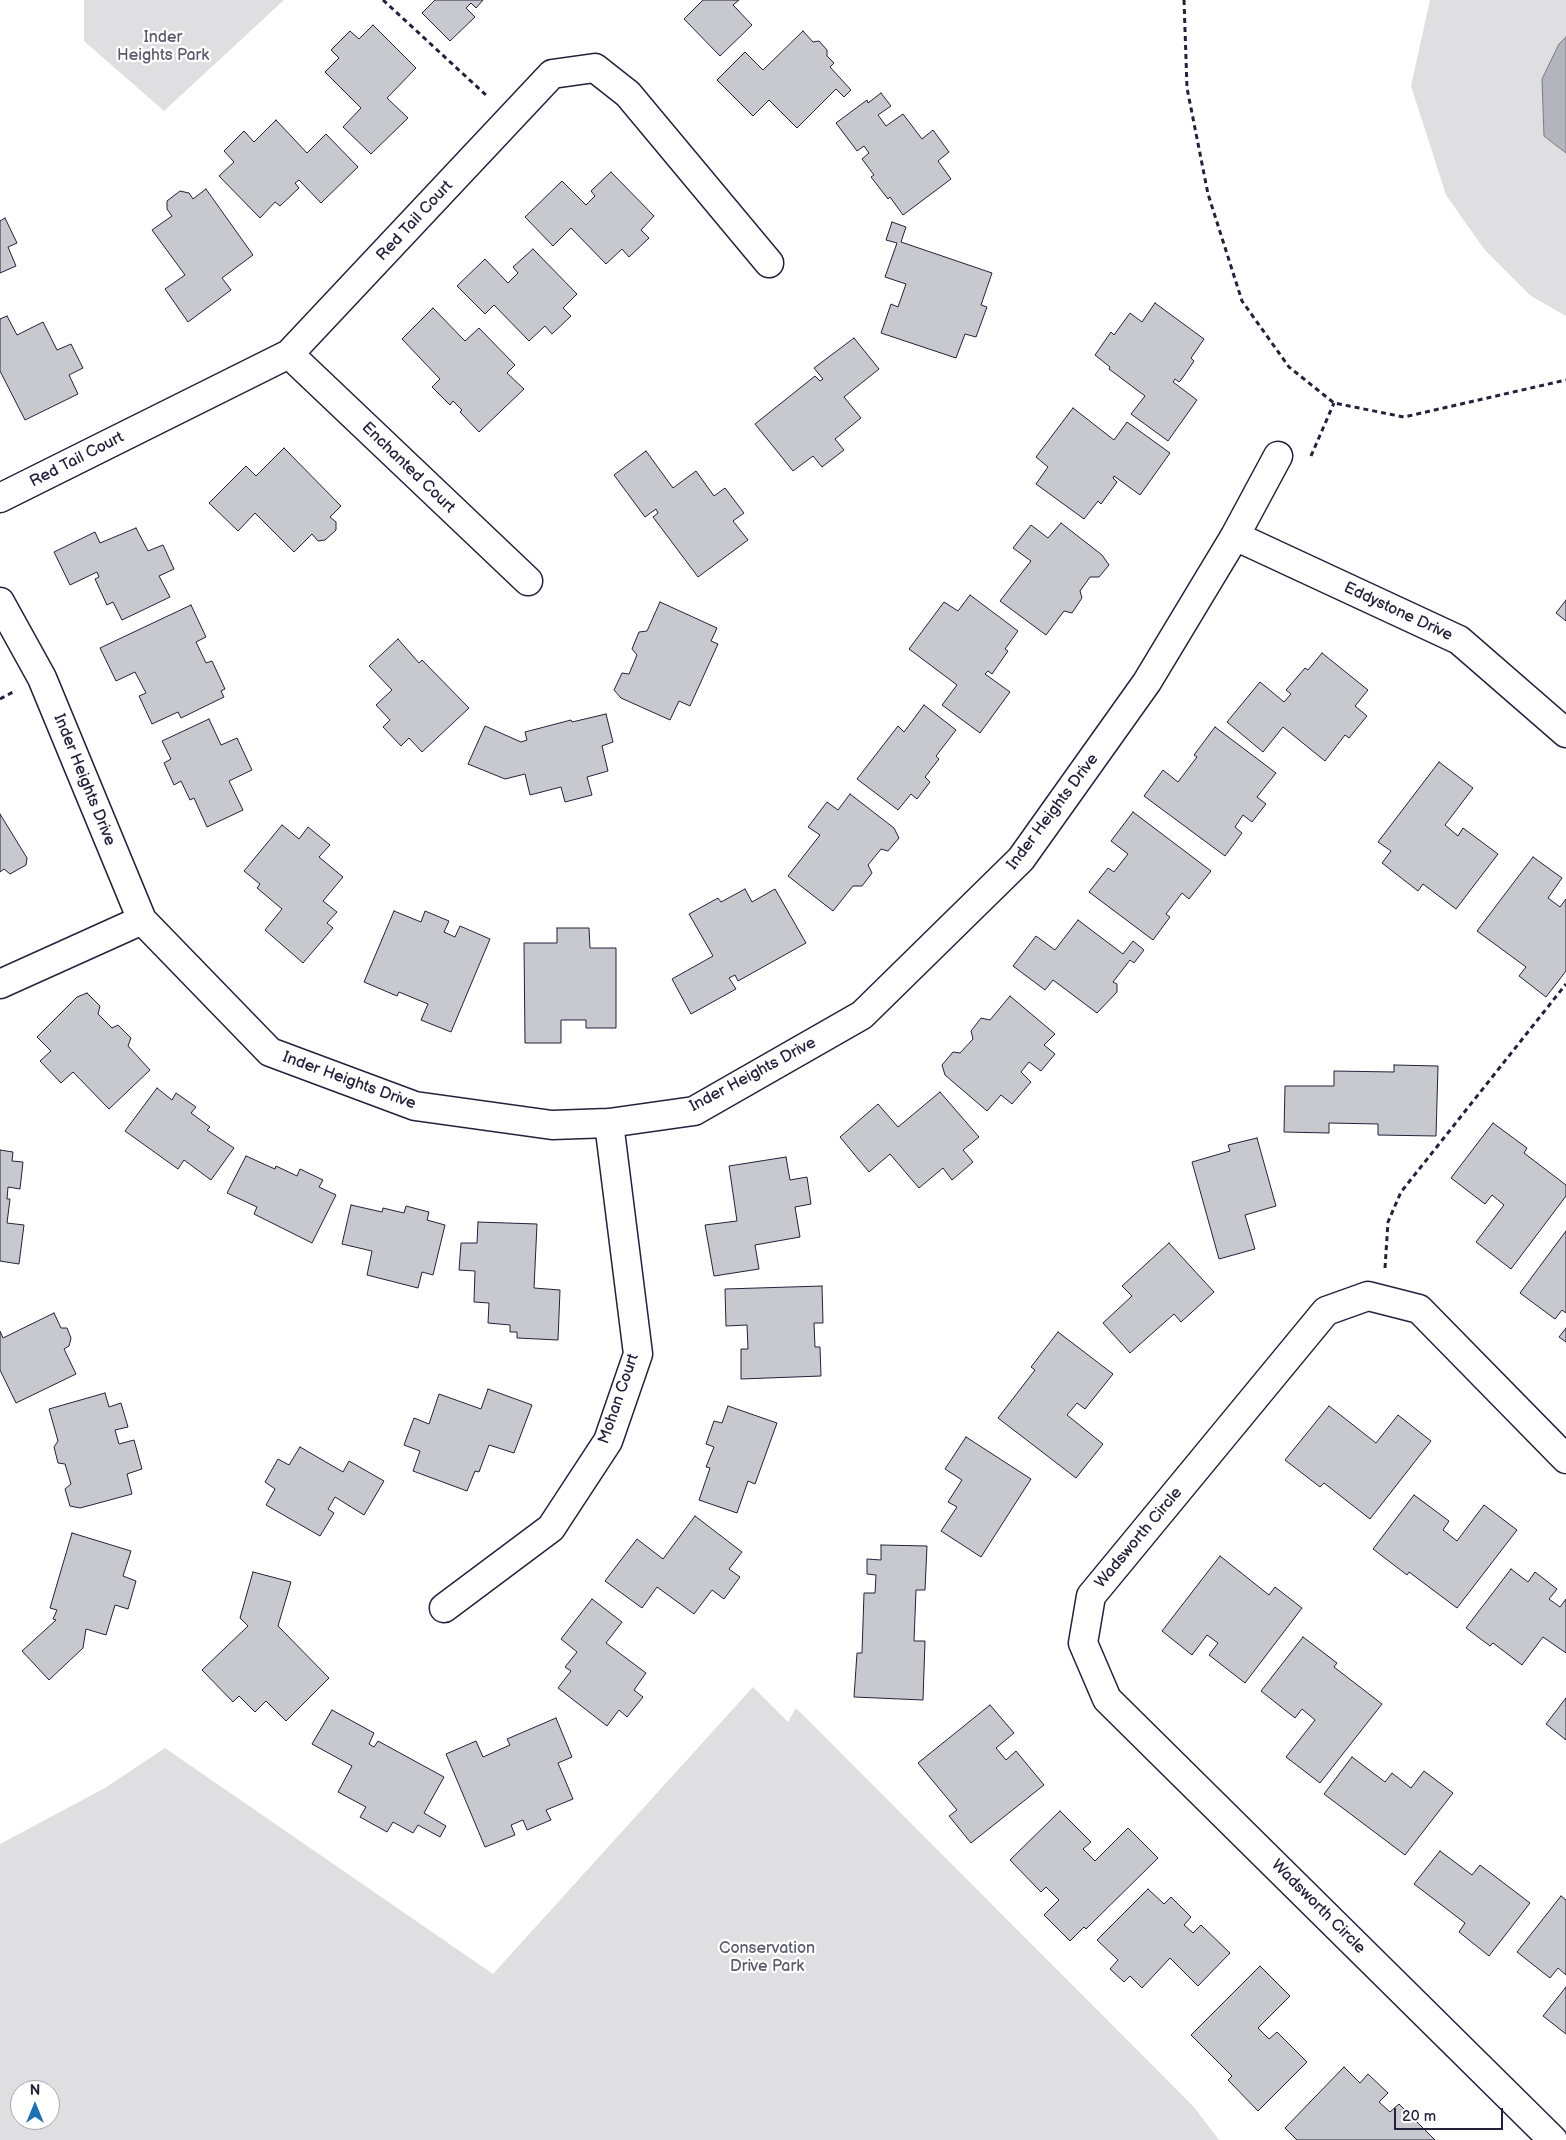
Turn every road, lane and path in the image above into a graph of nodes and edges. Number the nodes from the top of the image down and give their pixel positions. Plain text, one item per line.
1 (383, 0) edge
2 (1184, 0) edge
3 (512, 118) junction
4 (769, 263) dead end
5 (289, 354) junction
6 (1566, 380) edge
7 (1278, 456) dead end
8 (0, 498) edge
9 (1235, 536) junction
10 (528, 581) dead end
11 (0, 602) edge
12 (1566, 733) edge
13 (142, 920) junction
14 (0, 984) edge
15 (1566, 984) edge
16 (609, 1123) junction
17 (1382, 1300) junction
18 (1566, 1458) edge
19 (444, 1608) dead end
20 (1553, 2140) edge

1 - 3 path
2 - 6 path
3 - 4 street, Red Tail Court
3 - 5 street, Red Tail Court
5 - 8 street, Red Tail Court
5 - 10 street, Enchanted Court
7 - 9 street, Inder Heights Drive
9 - 12 street, Eddystone Drive
9 - 16 street, Inder Heights Drive
11 - 13 street, Inder Heights Drive
13 - 14 street
13 - 16 street, Inder Heights Drive
15 - 17 path
16 - 19 street, Mohan Court
17 - 18 street, Wadsworth Circle
17 - 20 street, Wadsworth Circle

